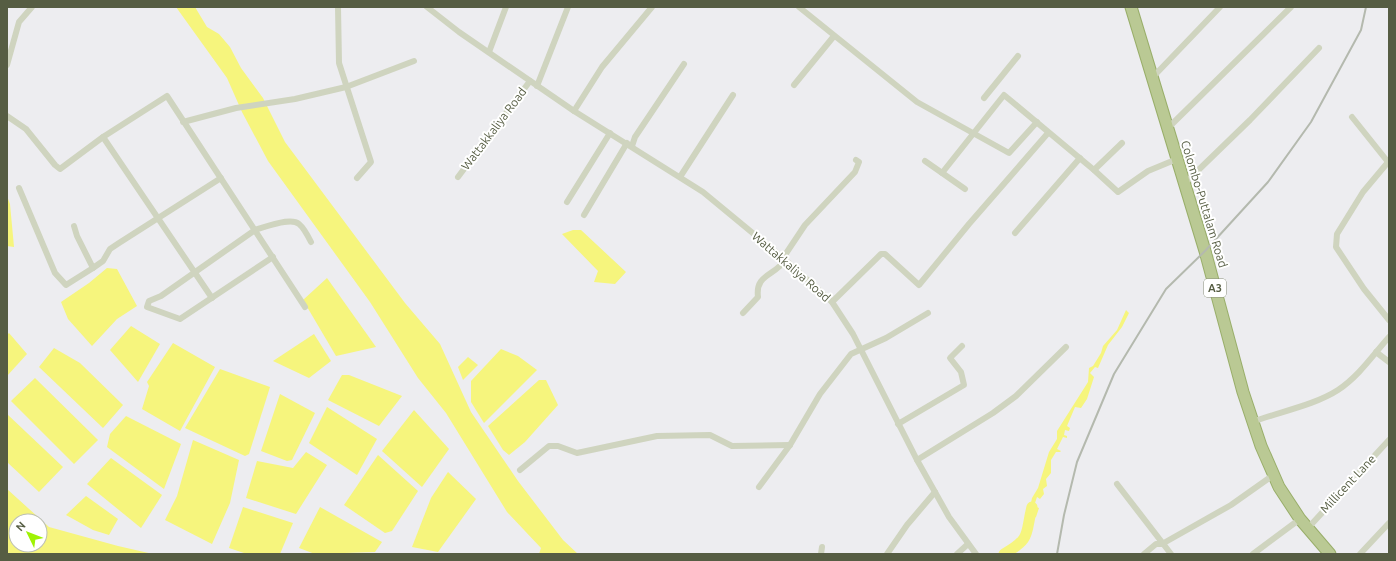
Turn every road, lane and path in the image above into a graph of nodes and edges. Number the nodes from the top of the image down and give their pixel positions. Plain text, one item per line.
1 (32, 7) edge
2 (338, 7) edge
3 (426, 7) edge
4 (506, 7) edge
5 (568, 7) edge
6 (652, 7) edge
7 (799, 7) edge
8 (1132, 7) edge
9 (1220, 7) edge
10 (1291, 7) edge
11 (834, 36) junction
12 (1319, 48) dead end
13 (489, 52) junction
14 (1018, 56) dead end
15 (414, 62) dead end
16 (684, 64) dead end
17 (7, 65) edge
18 (1152, 78) junction
19 (530, 81) junction
20 (794, 85) dead end
21 (538, 86) junction
22 (346, 87) junction
23 (993, 87) junction
24 (733, 95) dead end
25 (1004, 95) junction
26 (984, 98) dead end
27 (574, 111) junction
28 (7, 116) edge
29 (1352, 117) dead end
30 (183, 122) junction
31 (1037, 122) junction
32 (1168, 128) junction
33 (610, 133) junction
34 (973, 134) junction
35 (1048, 134) junction
36 (103, 136) junction
37 (1122, 143) dead end
38 (630, 145) junction
39 (1080, 158) junction
40 (1177, 159) junction
41 (856, 160) dead end
42 (925, 161) dead end
43 (1389, 161) edge
44 (1094, 170) junction
45 (942, 173) junction
46 (458, 177) dead end
47 (680, 177) junction
48 (221, 178) junction
49 (357, 178) dead end
50 (1184, 183) junction
51 (19, 188) dead end
52 (965, 189) dead end
53 (567, 202) dead end
54 (584, 215) dead end
55 (158, 217) junction
56 (74, 226) dead end
57 (255, 230) junction
58 (1015, 233) dead end
59 (311, 242) dead end
60 (273, 257) junction
61 (784, 259) junction
62 (92, 268) junction
63 (194, 273) junction
64 (212, 298) junction
65 (832, 302) junction
66 (305, 307) dead end
67 (743, 313) dead end
68 (928, 313) dead end
69 (1389, 320) edge
70 (1389, 337) edge
71 (962, 346) dead end
72 (1066, 348) dead end
73 (861, 350) junction
74 (1376, 352) junction
75 (1389, 362) edge
76 (1252, 422) junction
77 (898, 424) junction
78 (1389, 440) edge
79 (790, 445) junction
80 (917, 460) junction
81 (520, 470) dead end
82 (1272, 476) junction
83 (1117, 484) dead end
84 (759, 487) dead end
85 (935, 492) junction
86 (1300, 518) junction
87 (1389, 523) edge
88 (1308, 528) junction
89 (968, 544) junction
90 (1162, 544) junction
91 (822, 547) dead end
92 (821, 554) edge
93 (887, 554) edge
94 (957, 554) edge
95 (976, 554) edge
96 (1144, 554) edge
97 (1171, 554) edge
98 (1253, 554) edge
99 (1330, 554) edge
100 (1360, 554) edge

1 - 17 street
2 - 22 street
3 - 13 street, Wattakkaliya Road
4 - 13 street
5 - 21 street
6 - 27 street
7 - 11 street
8 - 18 highway, Colombo-Puttalam Road / A3
9 - 18 street
10 - 32 street
11 - 20 street
11 - 34 street
12 - 50 street
13 - 19 street, Wattakkaliya Road
14 - 23 street
15 - 22 street
16 - 38 street
18 - 32 highway, Colombo-Puttalam Road / A3
19 - 21 street, Wattakkaliya Road
19 - 46 street, Wattakkaliya Road
21 - 27 street, Wattakkaliya Road
22 - 30 street
22 - 49 street
23 - 25 street
23 - 26 street
24 - 47 street
25 - 31 street
25 - 34 street
27 - 33 street, Wattakkaliya Road
28 - 36 street
29 - 43 street
30 - 36 street
30 - 48 street
31 - 34 street
31 - 35 street
32 - 40 highway, Colombo-Puttalam Road / A3
33 - 38 street, Wattakkaliya Road
33 - 53 street
34 - 45 street
35 - 39 street
35 - 65 street
36 - 55 street
37 - 44 street
38 - 47 street, Wattakkaliya Road
38 - 54 street
39 - 44 street
39 - 58 street
40 - 44 street
40 - 50 highway, Colombo-Puttalam Road / A3
41 - 61 street
42 - 45 street
43 - 69 street
45 - 52 street
47 - 61 street, Wattakkaliya Road
48 - 55 street
48 - 57 street
50 - 76 highway, Colombo-Puttalam Road / A3
51 - 62 street
55 - 62 street
55 - 63 street
56 - 62 street
57 - 59 street
57 - 60 street
57 - 63 street
60 - 64 street
60 - 66 street
61 - 65 street, Wattakkaliya Road
61 - 67 street
63 - 64 street
63 - 64 street
65 - 73 street, Wattakkaliya Road
68 - 73 street
70 - 74 street
71 - 77 street
72 - 80 street
73 - 77 street, Wattakkaliya Road
73 - 79 street
74 - 75 street
74 - 76 street
76 - 82 highway, Colombo-Puttalam Road / A3
77 - 80 street, Wattakkaliya Road
78 - 88 street, Millicent Lane
79 - 81 street
79 - 84 street
80 - 85 street, Wattakkaliya Road
82 - 86 highway, Colombo-Puttalam Road / A3
82 - 90 street
83 - 90 street
85 - 89 street, Wattakkaliya Road
85 - 93 street
86 - 88 highway, Colombo-Puttalam Road / A3
86 - 98 street
87 - 100 street
88 - 99 highway, Colombo-Puttalam Road / A3
89 - 94 street
89 - 95 street, Wattakkaliya Road
90 - 96 street
90 - 97 street
91 - 92 street

